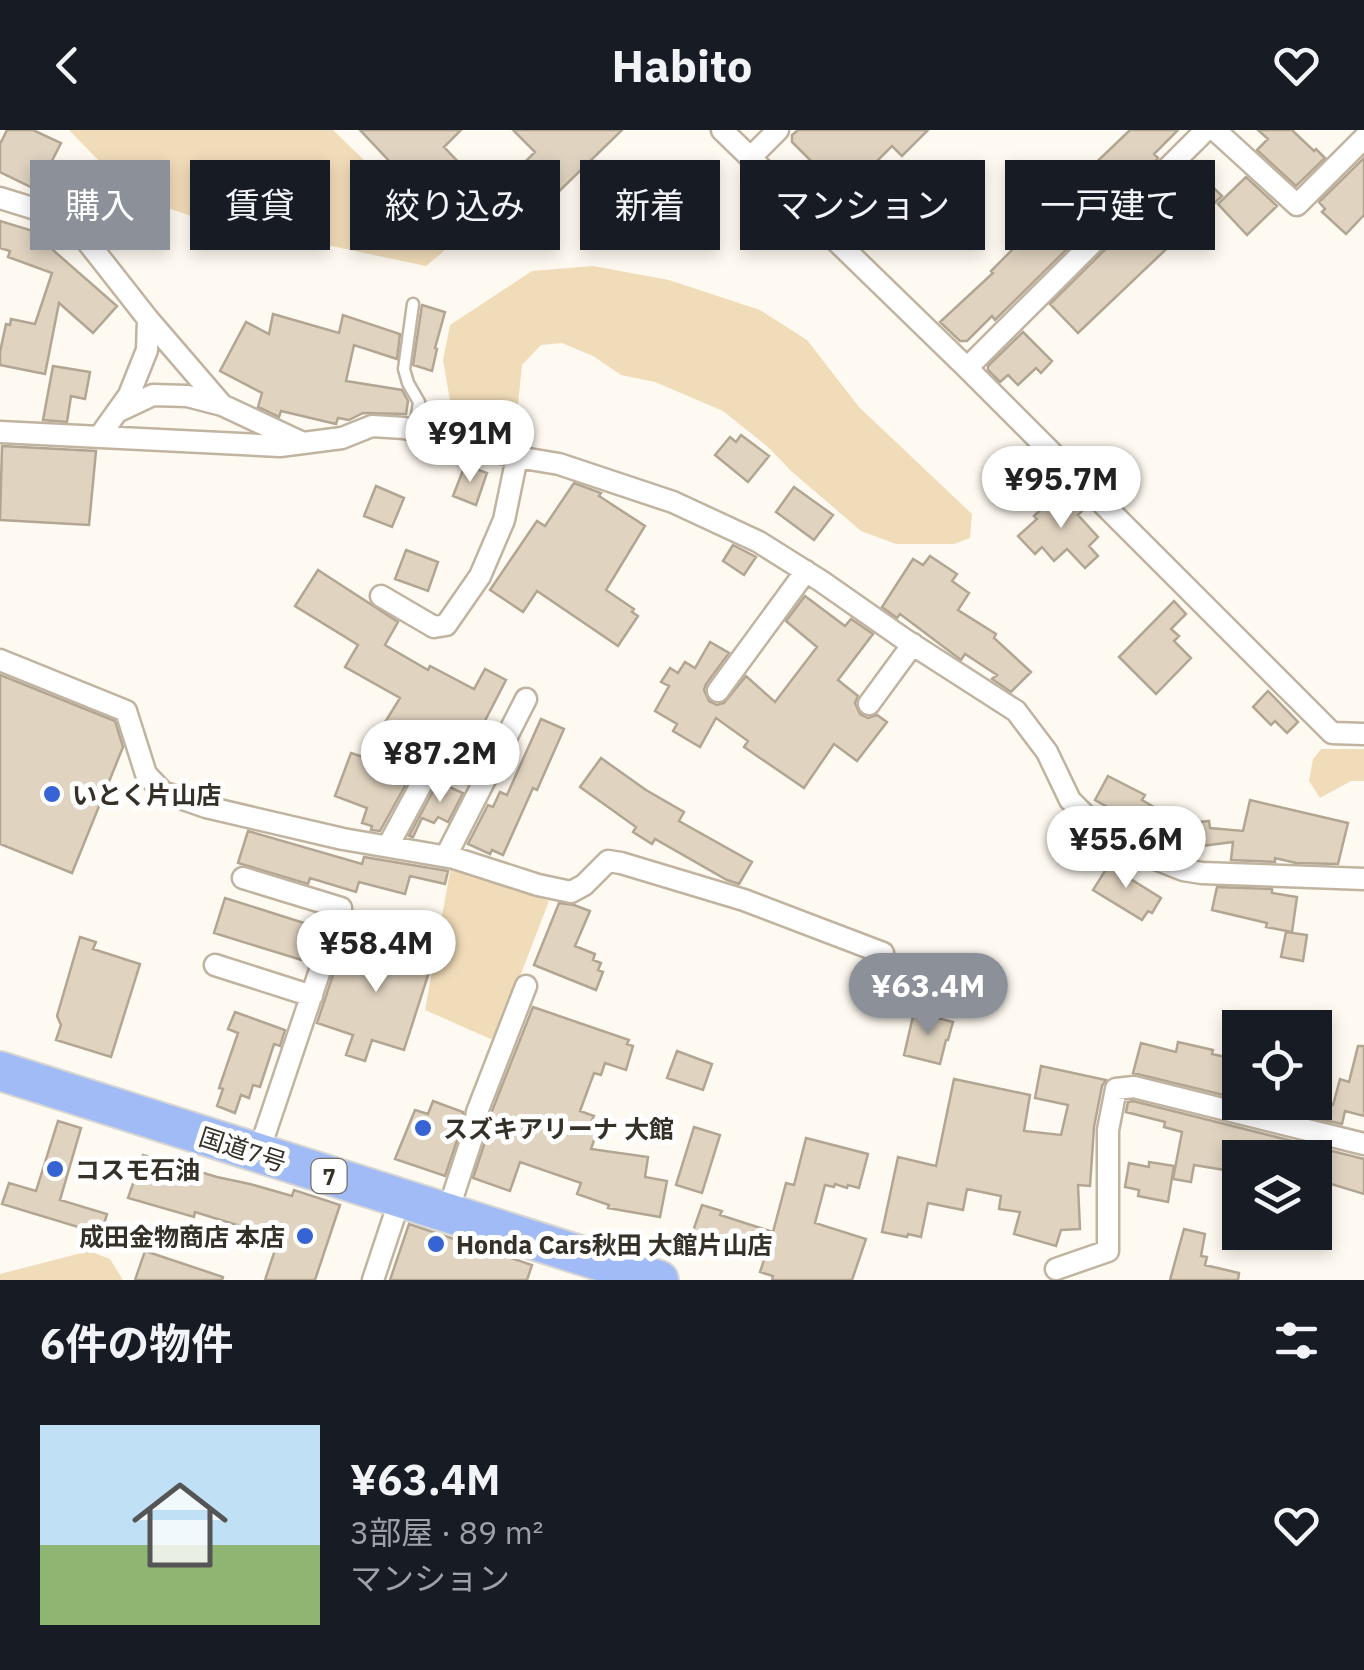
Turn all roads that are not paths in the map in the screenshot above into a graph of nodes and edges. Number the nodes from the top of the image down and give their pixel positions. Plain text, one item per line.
1 (722, 130) edge
2 (778, 130) edge
3 (1206, 130) edge
4 (1215, 130) edge
5 (1364, 138) edge
6 (750, 158) junction
7 (0, 198) edge
8 (413, 304) dead end
9 (148, 319) junction
10 (966, 368) junction
11 (222, 405) junction
12 (117, 412) junction
13 (415, 430) junction
14 (0, 432) edge
15 (100, 437) junction
16 (304, 443) junction
17 (517, 457) junction
18 (806, 571) junction
19 (381, 596) dead end
20 (913, 644) junction
21 (0, 660) edge
22 (718, 692) dead end
23 (526, 699) dead end
24 (869, 704) dead end
25 (1364, 734) edge
26 (491, 768) junction
27 (388, 846) junction
28 (446, 856) junction
29 (243, 878) dead end
30 (1364, 879) edge
31 (883, 953) dead end
32 (216, 965) dead end
33 (526, 986) dead end
34 (312, 996) junction
35 (0, 1071) edge
36 (1364, 1144) edge
37 (258, 1154) junction
38 (400, 1199) junction
39 (448, 1214) junction
40 (1056, 1269) dead end
41 (374, 1280) edge
42 (659, 1280) edge

1 - 6 street
2 - 6 street
3 - 10 street
4 - 5 street
6 - 10 street
7 - 9 street
8 - 13 lane
9 - 11 street
9 - 12 street
10 - 25 street
11 - 12 street
11 - 16 street
12 - 15 street
13 - 16 street
13 - 17 street
14 - 15 street
15 - 16 street
17 - 18 street
17 - 19 street
18 - 20 street
18 - 22 street
20 - 24 street
20 - 30 street
21 - 27 street
23 - 26 street
26 - 27 street
26 - 28 street
27 - 28 street
28 - 31 street
29 - 34 street
32 - 34 street
33 - 39 street
34 - 37 street
35 - 37 highway, 国道7号 / 7
36 - 40 street
37 - 38 highway, 国道7号 / 7
38 - 39 highway, 国道7号 / 7
38 - 41 street
39 - 42 highway, 国道7号 / 7

